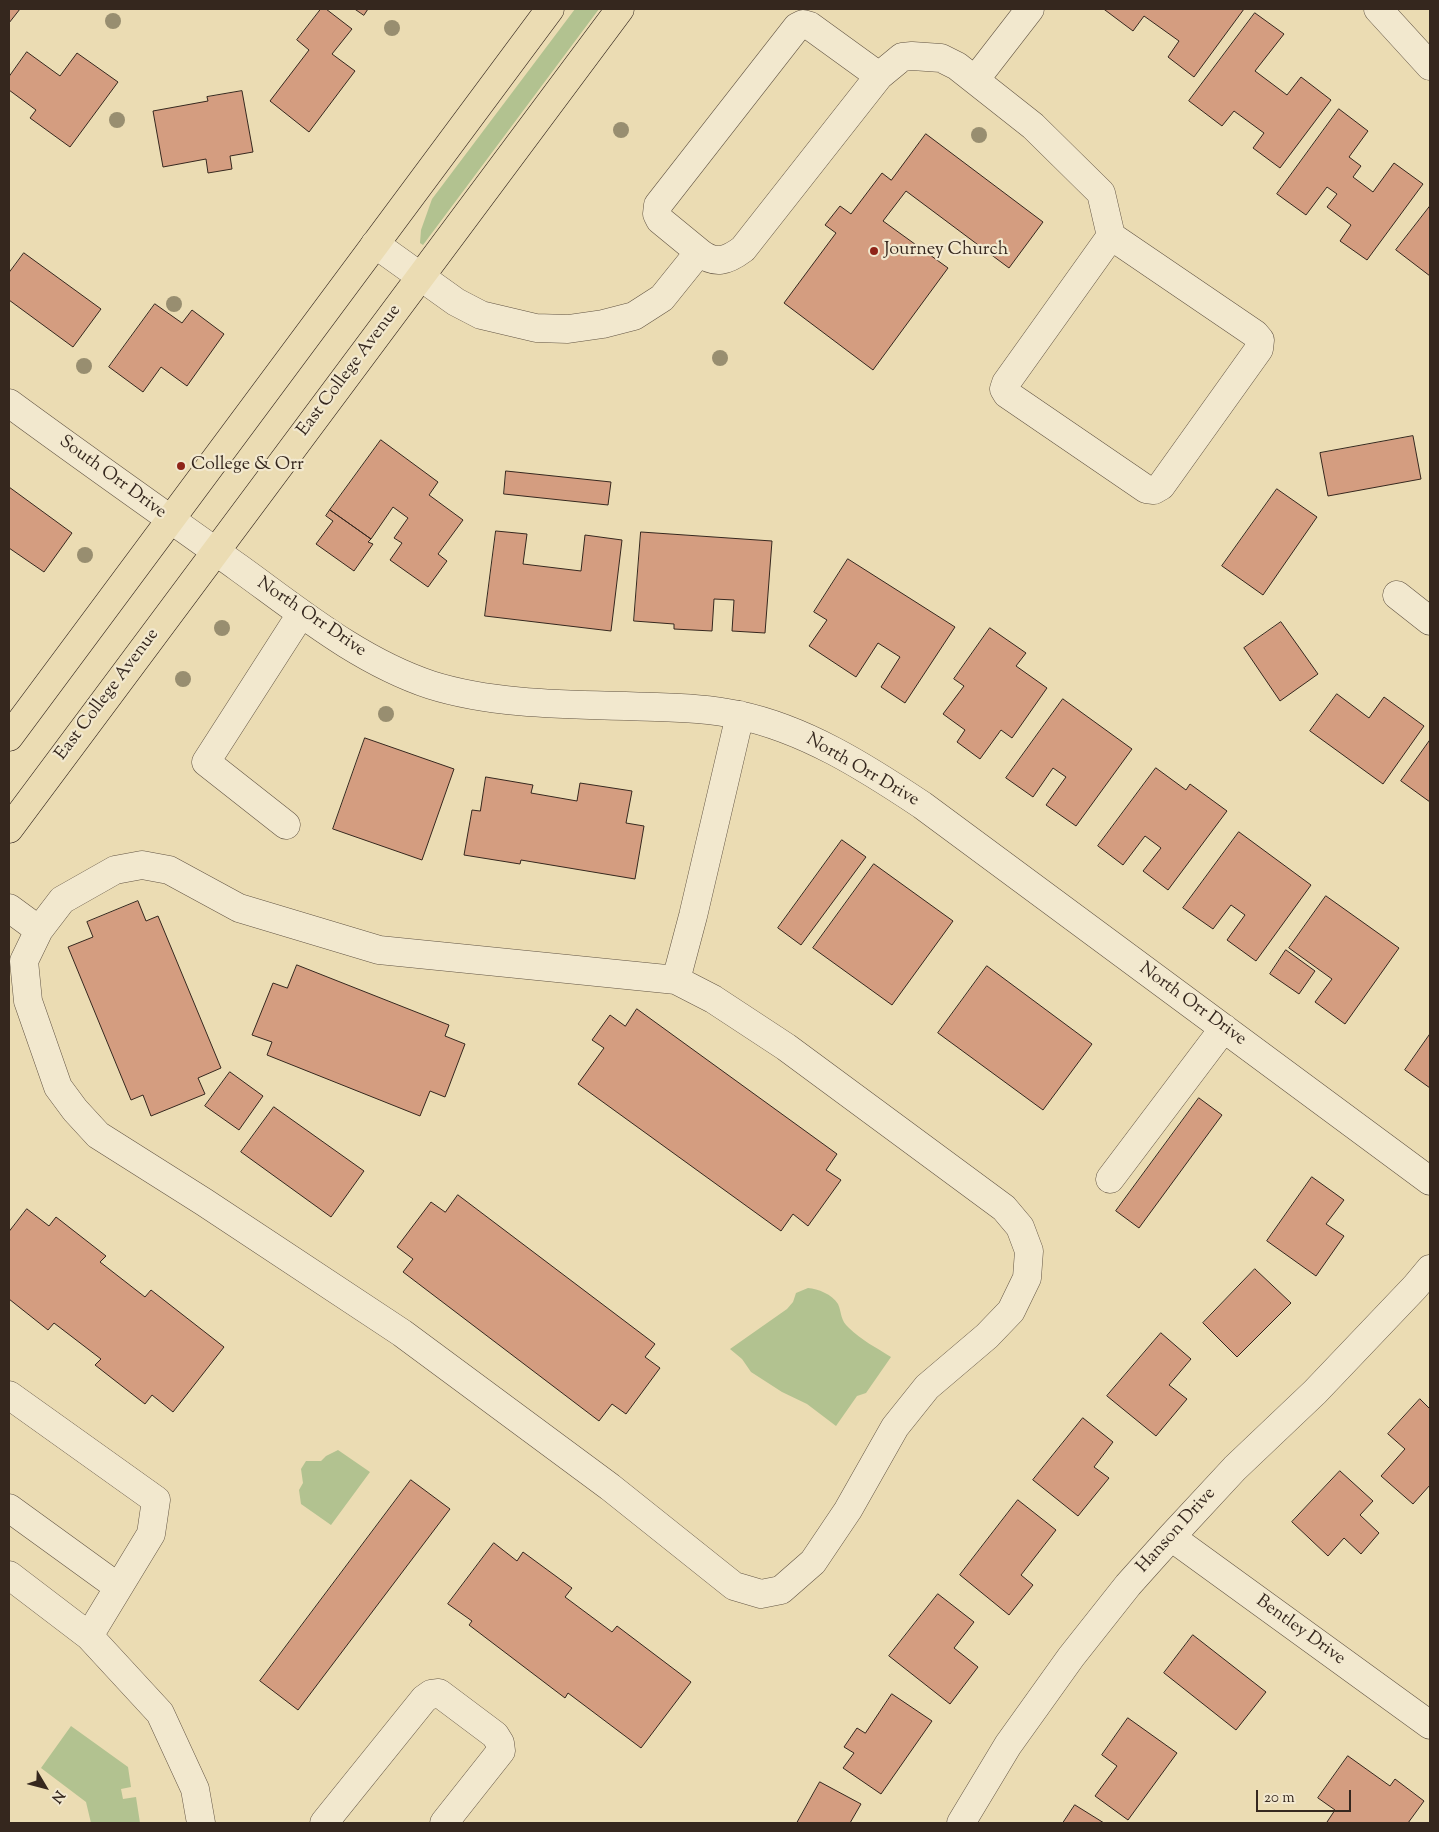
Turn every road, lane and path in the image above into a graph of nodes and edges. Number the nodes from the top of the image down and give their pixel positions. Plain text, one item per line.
1 (550, 9) edge
2 (620, 9) edge
3 (1030, 9) edge
4 (1378, 9) edge
5 (1430, 66) edge
6 (879, 76) junction
7 (975, 80) junction
8 (1111, 236) junction
9 (376, 244) junction
10 (699, 252) junction
11 (420, 277) junction
12 (9, 403) edge
13 (170, 520) junction
14 (216, 552) junction
15 (1397, 595) dead end
16 (301, 614) junction
17 (1430, 621) edge
18 (740, 716) junction
19 (9, 737) edge
20 (286, 825) dead end
21 (9, 829) edge
22 (9, 908) edge
23 (39, 930) junction
24 (676, 980) junction
25 (1224, 1028) junction
26 (1110, 1179) dead end
27 (1430, 1181) edge
28 (1430, 1268) edge
29 (9, 1395) edge
30 (9, 1508) edge
31 (1170, 1537) junction
32 (9, 1575) edge
33 (118, 1587) junction
34 (89, 1636) junction
35 (1430, 1725) edge
36 (201, 1823) edge
37 (324, 1823) edge
38 (444, 1823) edge
39 (961, 1823) edge

1 - 9 main road
2 - 11 main road, East College Avenue
3 - 7 street
4 - 5 street
6 - 7 street
6 - 10 street
6 - 10 street
7 - 8 street
8 - 8 street
9 - 11 street
9 - 13 main road
10 - 11 street
11 - 14 main road, East College Avenue
12 - 13 street, South Orr Drive
13 - 14 street, South Orr Drive
13 - 19 main road
14 - 16 street, North Orr Drive
14 - 21 main road, East College Avenue
15 - 17 street
16 - 18 street, North Orr Drive
16 - 20 street
18 - 24 street
18 - 25 street, North Orr Drive
22 - 23 street
23 - 24 street
23 - 24 street
25 - 26 street
25 - 27 street, North Orr Drive
28 - 31 street, Hanson Drive
29 - 33 street
30 - 33 street
31 - 35 street, Bentley Drive
31 - 39 street, Hanson Drive
32 - 34 street
33 - 34 street
34 - 36 street
37 - 38 street

